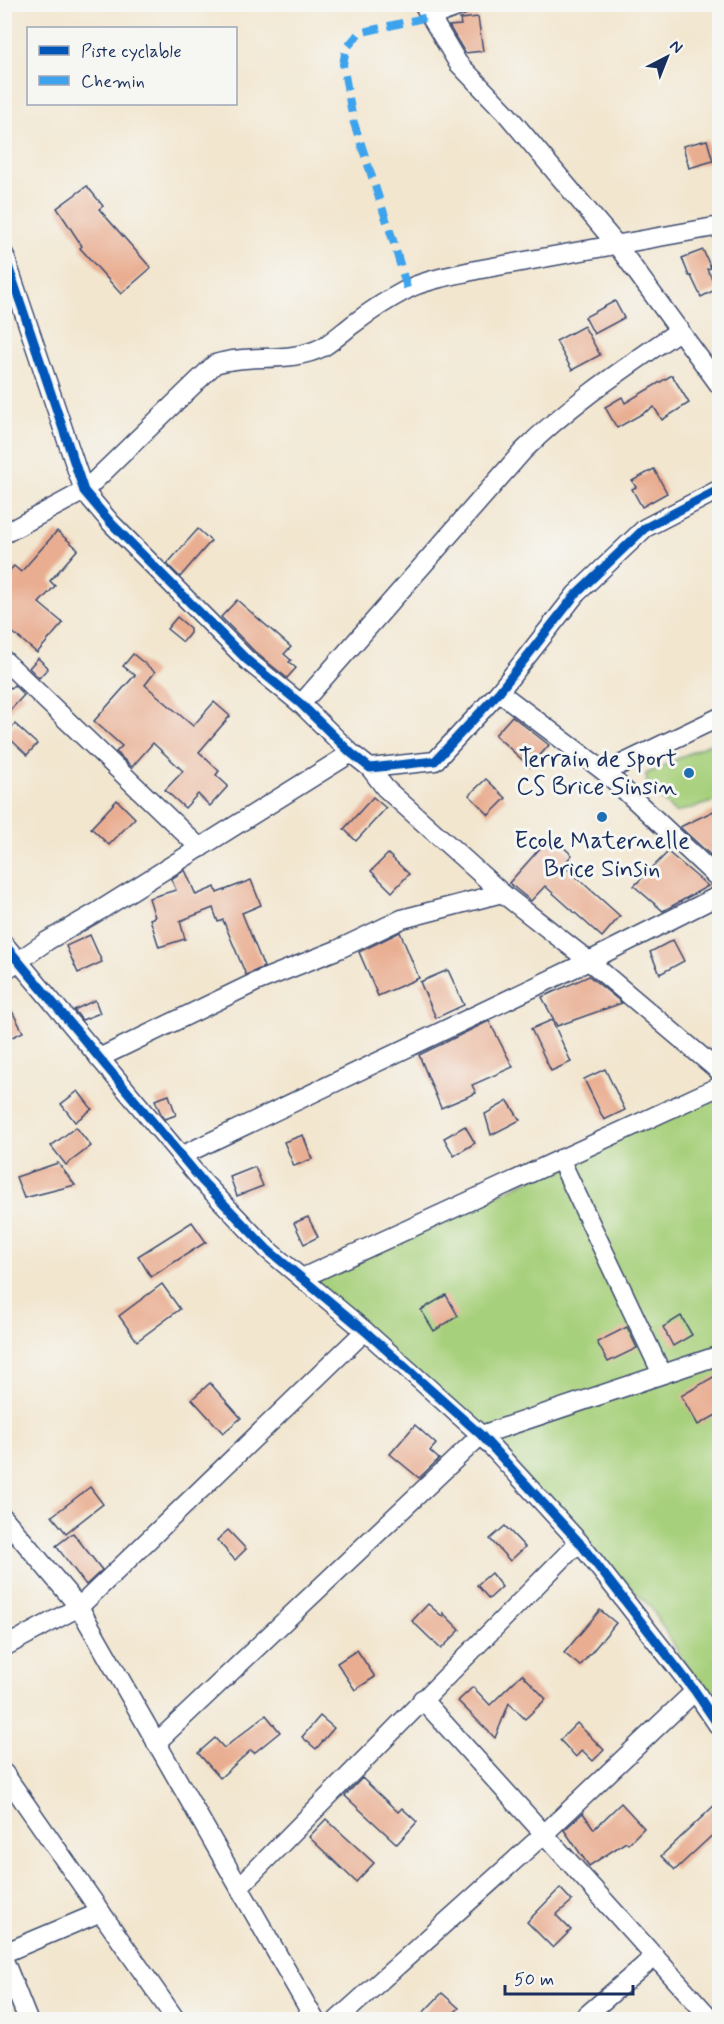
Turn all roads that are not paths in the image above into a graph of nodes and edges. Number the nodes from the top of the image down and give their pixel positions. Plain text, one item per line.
1 (466, 4) edge
2 (427, 10) edge
3 (720, 226) edge
4 (616, 244) junction
5 (4, 254) edge
6 (680, 330) junction
7 (720, 386) edge
8 (720, 489) edge
9 (84, 491) junction
10 (4, 534) edge
11 (4, 660) edge
12 (499, 692) junction
13 (301, 704) junction
14 (720, 717) edge
15 (351, 753) junction
16 (370, 768) junction
17 (605, 772) junction
18 (200, 848) junction
19 (720, 880) edge
20 (502, 893) junction
21 (720, 895) edge
22 (4, 944) edge
23 (589, 961) junction
24 (12, 966) edge
25 (99, 1058) junction
26 (720, 1072) edge
27 (720, 1086) edge
28 (181, 1156) junction
29 (560, 1159) junction
30 (302, 1278) junction
31 (365, 1331) junction
32 (720, 1355) edge
33 (662, 1374) junction
34 (480, 1435) junction
35 (4, 1518) edge
36 (579, 1542) junction
37 (79, 1607) junction
38 (4, 1647) edge
39 (696, 1691) junction
40 (422, 1699) junction
41 (717, 1717) edge
42 (156, 1743) junction
43 (4, 1773) edge
44 (544, 1834) junction
45 (239, 1887) junction
46 (101, 1912) junction
47 (4, 1953) edge
48 (655, 1956) junction
49 (4, 1960) edge
50 (28, 2019) edge
51 (176, 2019) edge
52 (315, 2019) edge
53 (337, 2019) edge
54 (581, 2019) edge
55 (712, 2019) edge

1 - 2 street
2 - 4 street
3 - 4 street
4 - 6 street
4 - 9 street
5 - 9 street
6 - 7 street
6 - 13 street
8 - 12 street
9 - 10 street
9 - 13 street
11 - 18 street
12 - 16 street
12 - 17 street
13 - 15 street
14 - 17 street
15 - 16 street
15 - 18 street
16 - 20 street
17 - 19 street
18 - 24 street
20 - 23 street
20 - 25 street
21 - 23 street
22 - 24 street
23 - 26 street
23 - 28 street
24 - 25 street
25 - 28 street
27 - 29 street
28 - 30 street
29 - 30 street
29 - 33 street
30 - 31 street
31 - 34 street
31 - 37 street
32 - 33 street
33 - 34 street
34 - 36 street
34 - 42 street
35 - 37 street
36 - 39 street
36 - 40 street
37 - 38 street
37 - 42 street
39 - 41 street
39 - 44 street
40 - 44 street
40 - 45 street
42 - 45 street
43 - 46 street
44 - 48 street
44 - 53 street
45 - 52 street
46 - 47 street
46 - 51 street
48 - 54 street
48 - 55 street
49 - 50 street

